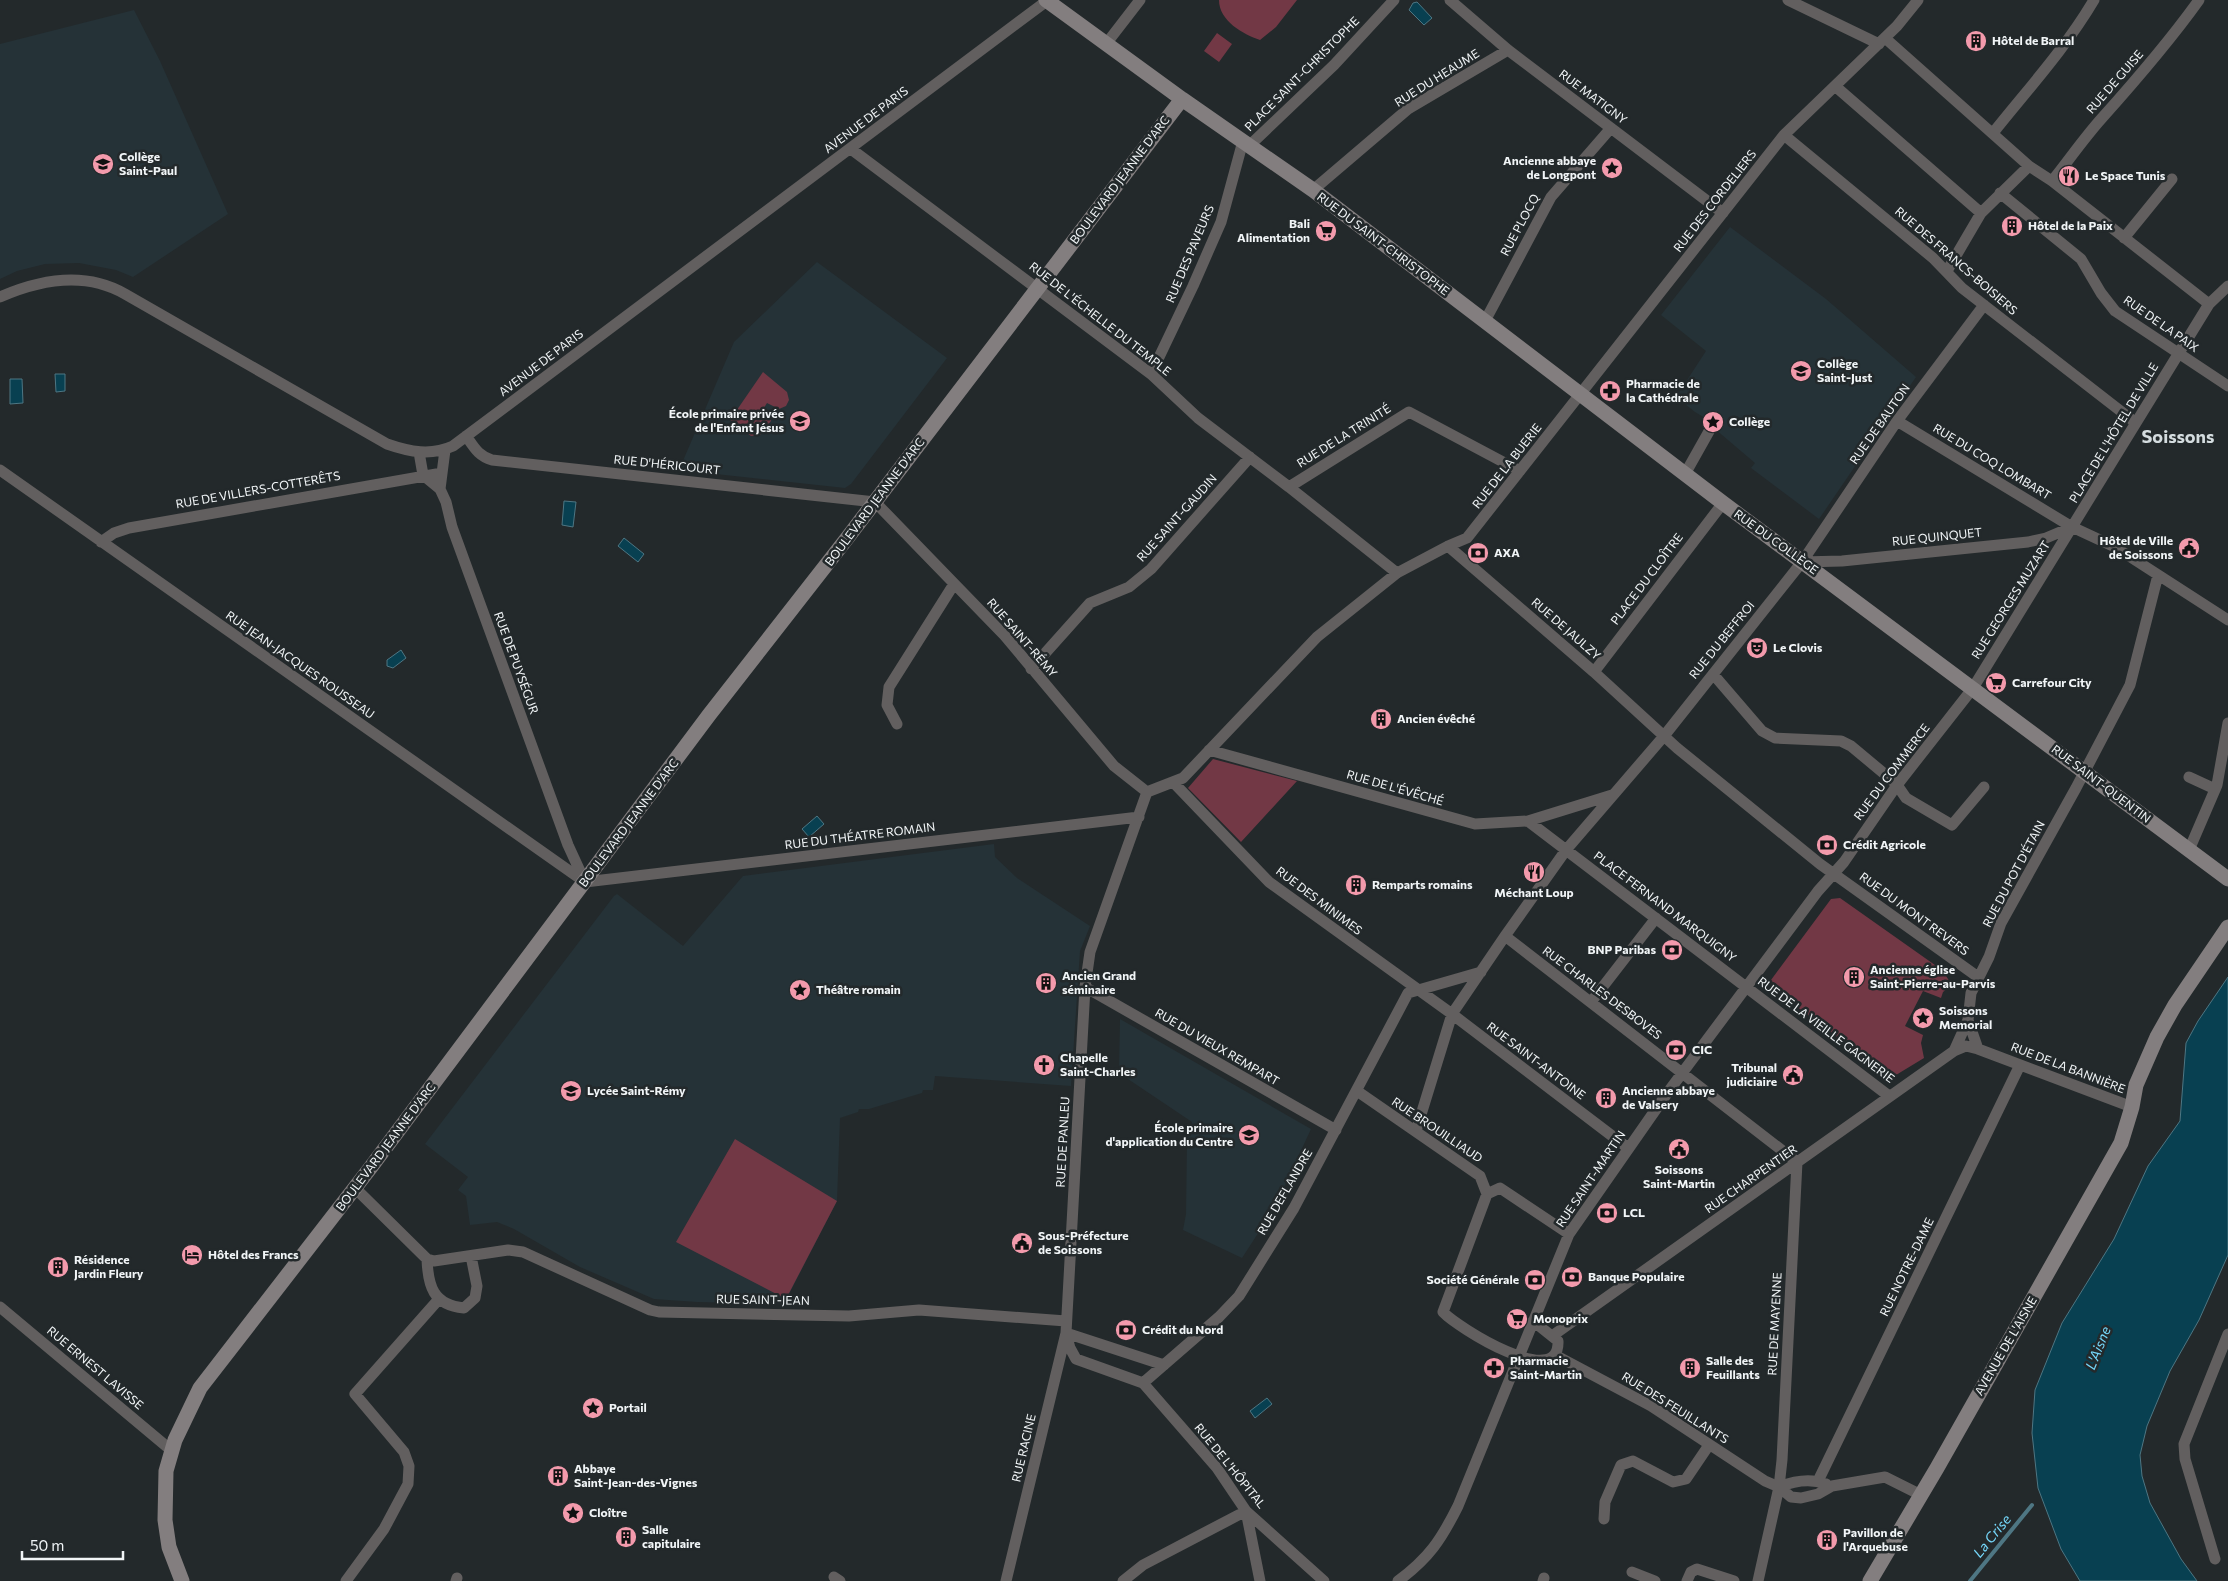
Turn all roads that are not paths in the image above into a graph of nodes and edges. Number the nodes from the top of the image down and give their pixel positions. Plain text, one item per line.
1 (1047, 0) edge
2 (1140, 0) edge
3 (1394, 0) edge
4 (1450, 0) edge
5 (1788, 0) edge
6 (1918, 0) edge
7 (2094, 0) edge
8 (2199, 0) edge
9 (1882, 41) junction
10 (1106, 44) junction
11 (1508, 50) junction
12 (1835, 86) junction
13 (1182, 99) junction
14 (1611, 128) junction
15 (1993, 133) junction
16 (1784, 135) junction
17 (1246, 143) junction
18 (851, 149) junction
19 (2029, 166) junction
20 (2172, 180) dead end
21 (2052, 181) junction
22 (1313, 190) junction
23 (2000, 193) junction
24 (1723, 213) junction
25 (1981, 213) junction
26 (2124, 238) junction
27 (1947, 271) junction
28 (2228, 286) edge
29 (1038, 289) junction
30 (0, 297) edge
31 (2209, 304) junction
32 (1984, 305) junction
33 (1485, 321) junction
34 (2179, 354) junction
35 (1152, 374) junction
36 (2228, 386) edge
37 (1580, 394) junction
38 (1897, 421) junction
39 (2136, 423) junction
40 (1712, 426) dead end
41 (466, 436) junction
42 (444, 450) junction
43 (419, 452) junction
44 (1250, 457) junction
45 (0, 470) edge
46 (1520, 471) junction
47 (442, 473) junction
48 (423, 474) junction
49 (1685, 474) junction
50 (1289, 487) junction
51 (440, 490) junction
52 (875, 502) junction
53 (1723, 503) junction
54 (2072, 527) junction
55 (101, 542) junction
56 (1448, 546) junction
57 (1802, 562) junction
58 (1397, 573) junction
59 (2158, 575) junction
60 (954, 584) junction
61 (2228, 620) edge
62 (1031, 669) junction
63 (1594, 672) junction
64 (1713, 674) junction
65 (1973, 688) junction
66 (2228, 723) edge
67 (897, 724) dead end
68 (1664, 736) junction
69 (1209, 750) junction
70 (2084, 771) junction
71 (2189, 777) dead end
72 (1173, 782) junction
73 (1897, 785) junction
74 (1984, 787) dead end
75 (2215, 789) junction
76 (1148, 792) junction
77 (1612, 795) junction
78 (1139, 817) junction
79 (1528, 821) junction
80 (568, 845) junction
81 (1566, 850) junction
82 (2193, 853) junction
83 (552, 860) junction
84 (1834, 873) junction
85 (2228, 879) edge
86 (585, 882) junction
87 (1656, 918) junction
88 (2228, 926) edge
89 (1505, 936) junction
90 (1481, 972) junction
91 (1978, 977) junction
92 (1085, 987) junction
93 (1746, 987) junction
94 (1416, 990) junction
95 (1591, 1002) junction
96 (1452, 1014) junction
97 (1968, 1020) junction
98 (1972, 1047) junction
99 (1954, 1051) junction
100 (2020, 1065) junction
101 (1682, 1073) junction
102 (1357, 1092) junction
103 (1889, 1096) junction
104 (2132, 1107) junction
105 (1336, 1130) junction
106 (1416, 1131) junction
107 (1628, 1148) junction
108 (1797, 1162) junction
109 (355, 1188) junction
110 (1487, 1194) junction
111 (1569, 1234) junction
112 (471, 1256) junction
113 (427, 1259) junction
114 (439, 1299) junction
115 (0, 1307) edge
116 (1533, 1322) junction
117 (1066, 1327) junction
118 (1552, 1336) junction
119 (2227, 1341) edge
120 (1555, 1355) junction
121 (1520, 1356) junction
122 (1076, 1359) junction
123 (1164, 1364) junction
124 (1057, 1371) junction
125 (1143, 1383) junction
126 (1709, 1445) junction
127 (172, 1451) junction
128 (1818, 1481) junction
129 (1832, 1486) junction
130 (1779, 1487) junction
131 (1920, 1495) junction
132 (1246, 1511) junction
133 (1604, 1519) dead end
134 (2215, 1559) dead end
135 (1632, 1572) dead end
136 (182, 1581) edge
137 (346, 1581) edge
138 (1006, 1581) edge
139 (1123, 1581) edge
140 (1260, 1581) edge
141 (1324, 1581) edge
142 (1399, 1581) edge
143 (1656, 1581) edge
144 (1687, 1581) edge
145 (1734, 1581) edge
146 (1758, 1581) edge
147 (1870, 1581) edge

1 - 10 main road, RUE DU SAINT-CHRISTOPHE
1 - 18 street, AVENUE DE PARIS
2 - 10 street
3 - 17 street, PLACE SAINT-CHRISTOPHE
4 - 11 street, RUE MATIGNY
5 - 9 street
6 - 9 street, RUE DES CORDELIERS
7 - 15 street
8 - 21 street, RUE DE GUISE
9 - 12 street, RUE DES CORDELIERS
9 - 15 street
10 - 13 main road, RUE DU SAINT-CHRISTOPHE
11 - 14 street, RUE MATIGNY
11 - 22 street, RUE DU HEAUME
12 - 16 street, RUE DES CORDELIERS
12 - 25 street
13 - 17 main road, RUE DU SAINT-CHRISTOPHE
13 - 29 main road, BOULEVARD JEANNE D'ARC
14 - 24 street, RUE MATIGNY
14 - 33 street, RUE PLOCQ
15 - 19 street
16 - 24 street, RUE DES CORDELIERS
16 - 27 street, RUE DES FRANCS-BOISIERS
17 - 22 main road, RUE DU SAINT-CHRISTOPHE
17 - 35 street, RUE DES PAVEURS
18 - 29 street, RUE DE L'ÉCHELLE DU TEMPLE
18 - 41 street, AVENUE DE PARIS
19 - 21 street
19 - 23 street
20 - 26 street
21 - 26 street
22 - 33 main road, RUE DU SAINT-CHRISTOPHE
23 - 25 street
23 - 34 street, RUE DE LA PAIX
24 - 37 street, RUE DES CORDELIERS
25 - 27 street
26 - 31 street
27 - 32 street, RUE DES FRANCS-BOISIERS
28 - 31 street, PLACE DE L'HÔTEL DE VILLE
29 - 35 street, RUE DE L'ÉCHELLE DU TEMPLE
29 - 52 main road, BOULEVARD JEANNE D'ARC
30 - 43 street, AVENUE DE PARIS
31 - 34 street, PLACE DE L'HÔTEL DE VILLE
32 - 38 street, RUE DE BAUTON
32 - 39 street, RUE DES FRANCS-BOISIERS
33 - 37 main road, RUE DU SAINT-CHRISTOPHE
34 - 36 street, RUE DE LA PAIX
34 - 39 street, PLACE DE L'HÔTEL DE VILLE
35 - 44 street, RUE DE L'ÉCHELLE DU TEMPLE
37 - 46 street, RUE DE LA BUERIE
37 - 49 main road, RUE DU COLLÈGE
38 - 54 street, RUE DU COQ LOMBART
38 - 57 street, RUE DE BAUTON
39 - 54 street, PLACE DE L'HÔTEL DE VILLE
40 - 49 street
41 - 42 street, AVENUE DE PARIS
41 - 52 street, RUE D'HÉRICOURT
42 - 43 street, AVENUE DE PARIS
42 - 47 street, RUE DE PUYSÉGUR
43 - 48 street
44 - 50 street, RUE DE L'ÉCHELLE DU TEMPLE
44 - 62 street, RUE SAINT-GAUDIN
45 - 55 street, RUE JEAN-JACQUES ROUSSEAU
46 - 50 street, RUE DE LA TRINITÉ
46 - 56 street, RUE DE LA BUERIE
47 - 48 street, RUE DE VILLERS-COTTERÊTS
47 - 51 street, RUE DE PUYSÉGUR
48 - 51 street
48 - 55 street, RUE DE VILLERS-COTTERÊTS
49 - 53 main road, RUE DU COLLÈGE
50 - 58 street, RUE DE L'ÉCHELLE DU TEMPLE
51 - 80 street, RUE DE PUYSÉGUR
52 - 60 street, RUE SAINT-RÉMY
52 - 86 main road, BOULEVARD JEANNE D'ARC
53 - 57 main road, RUE DU COLLÈGE
53 - 63 street, PLACE DU CLOÎTRE
54 - 57 street, RUE QUINQUET
54 - 59 street, RUE DU COQ LOMBART
54 - 65 street, RUE GEORGES MUZART
55 - 83 street, RUE JEAN-JACQUES ROUSSEAU
56 - 58 street, RUE DE LA BUERIE
56 - 63 street, RUE DE JAULZY
57 - 64 street, RUE DU BEFFROI
57 - 65 main road, RUE DU COLLÈGE
58 - 69 street, RUE DE LA BUERIE
59 - 61 street, RUE DU COQ LOMBART
59 - 70 street, RUE DU POT D'ÉTAIN
60 - 62 street, RUE SAINT-RÉMY
60 - 67 street
62 - 76 street, RUE SAINT-RÉMY
63 - 68 street, RUE DE JAULZY
64 - 68 street, RUE DU BEFFROI
64 - 73 street
65 - 70 main road, RUE SAINT-QUENTIN
65 - 73 street, RUE DU COMMERCE
66 - 75 street
68 - 77 street, RUE DU BEFFROI
68 - 84 street
69 - 72 street, RUE DE LA BUERIE
69 - 79 street, RUE DE L'ÉVÊCHÉ
70 - 82 main road, RUE SAINT-QUENTIN
70 - 91 street, RUE DU POT D'ÉTAIN
71 - 75 street
72 - 76 street
72 - 94 street, RUE DES MINIMES
73 - 74 street
73 - 84 street, RUE DU COMMERCE
75 - 82 street
76 - 78 street, RUE DE PANLEU
77 - 79 street, RUE DE L'ÉVÊCHÉ
77 - 81 street, RUE DU BEFFROI
78 - 86 street, RUE DU THÉATRE ROMAIN
78 - 92 street, RUE DE PANLEU
79 - 81 street
80 - 83 street
80 - 86 street, RUE DE PUYSÉGUR
81 - 87 street, PLACE FERNAND MARQUIGNY
81 - 89 street, RUE DU BEFFROI
82 - 85 main road, RUE SAINT-QUENTIN
83 - 86 street, RUE JEAN-JACQUES ROUSSEAU
84 - 91 street, RUE DU MONT REVERS
84 - 93 street, RUE SAINT-MARTIN
86 - 109 main road, BOULEVARD JEANNE D'ARC
87 - 93 street, PLACE FERNAND MARQUIGNY
87 - 95 street
88 - 104 main road, AVENUE DE L'AISNE
89 - 90 street, RUE DU BEFFROI
89 - 95 street, RUE CHARLES DESBOVES
90 - 94 street
90 - 96 street, RUE DU BEFFROI
91 - 97 street, RUE DU POT D'ÉTAIN
92 - 105 street, RUE DU VIEUX REMPART
92 - 117 street, RUE DE PANLEU
93 - 101 street, RUE SAINT-MARTIN
93 - 103 street, RUE DE LA VIEILLE GAGNERIE
94 - 96 street, RUE DES MINIMES
94 - 102 street, RUE DEFLANDRE
95 - 101 street, RUE CHARLES DESBOVES
96 - 106 street, RUE DU BEFFROI
96 - 107 street, RUE SAINT-ANTOINE
97 - 98 street, RUE DU POT D'ÉTAIN
97 - 99 street, RUE DU POT D'ÉTAIN
98 - 99 street, RUE CHARPENTIER
98 - 100 street, RUE DE LA BANNIÈRE
99 - 103 street, RUE CHARPENTIER
100 - 104 street, RUE DE LA BANNIÈRE
100 - 128 street, RUE NOTRE-DAME
101 - 107 street, RUE SAINT-MARTIN
101 - 108 street, RUE CHARLES DESBOVES
102 - 105 street, RUE DEFLANDRE
102 - 106 street, RUE BROUILLIAUD
103 - 108 street, RUE CHARPENTIER
104 - 131 main road, AVENUE DE L'AISNE
105 - 123 street, RUE DEFLANDRE
106 - 110 street, RUE BROUILLIAUD
107 - 111 street, RUE SAINT-MARTIN
108 - 118 street, RUE CHARPENTIER
108 - 130 street, RUE DE MAYENNE
109 - 113 street
109 - 127 main road, BOULEVARD JEANNE D'ARC
110 - 111 street
110 - 121 street
111 - 116 street, RUE SAINT-MARTIN
112 - 113 street, RUE SAINT-JEAN
112 - 114 street
112 - 117 street, RUE SAINT-JEAN
113 - 114 street
114 - 137 street
115 - 127 street, RUE ERNEST LAVISSE
116 - 118 street
116 - 121 street, RUE SAINT-MARTIN
117 - 122 street
117 - 123 street, RUE SAINT-JEAN
117 - 124 street, RUE RACINE
118 - 120 street
119 - 134 street
120 - 121 street
120 - 126 street, RUE DES FEUILLANTS
121 - 142 street, RUE SAINT-MARTIN
122 - 124 street
122 - 125 street
123 - 125 street, RUE DEFLANDRE
124 - 138 street, RUE RACINE
125 - 132 street, RUE DE L'HÔPITAL
126 - 130 street, RUE DES FEUILLANTS
126 - 133 street
127 - 136 main road, BOULEVARD JEANNE D'ARC
128 - 129 street, RUE DES FEUILLANTS
128 - 130 street, RUE DES FEUILLANTS
129 - 130 street, RUE DES FEUILLANTS
129 - 131 street, RUE DES FEUILLANTS
130 - 146 street, RUE DE MAYENNE
131 - 147 main road, AVENUE DE L'AISNE
132 - 139 street
132 - 140 street
132 - 141 street, RUE DE L'HÔPITAL
135 - 143 street
144 - 145 street

